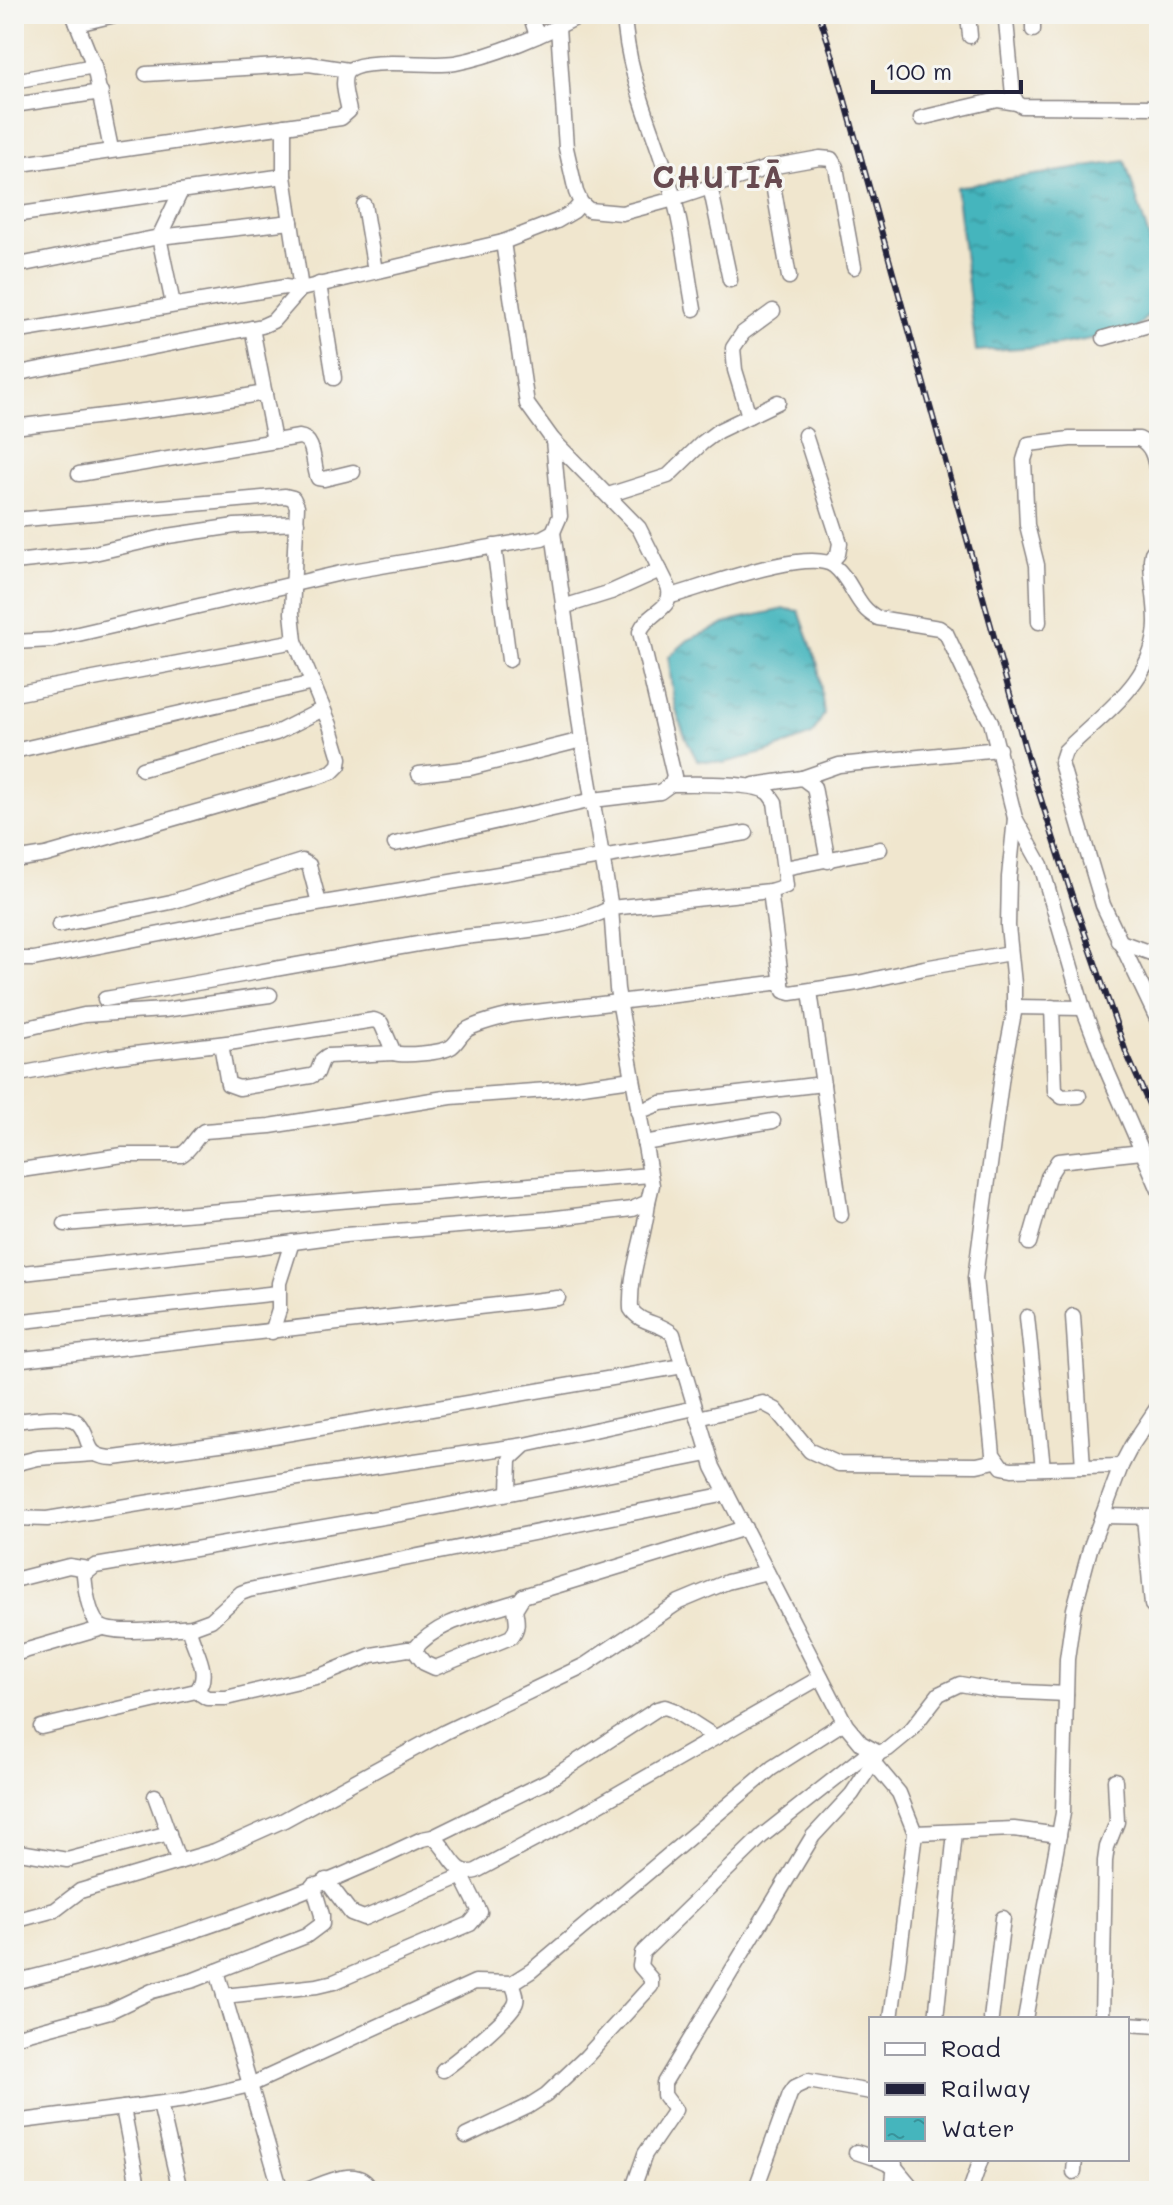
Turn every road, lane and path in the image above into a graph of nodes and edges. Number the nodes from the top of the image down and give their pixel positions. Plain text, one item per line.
1 (119, 14) edge
2 (530, 14) edge
3 (583, 14) edge
4 (624, 14) edge
5 (968, 14) edge
6 (1033, 14) edge
7 (75, 19) edge
8 (1006, 21) dead end
9 (558, 27) junction
10 (1033, 30) dead end
11 (537, 36) junction
12 (970, 36) dead end
13 (94, 66) junction
14 (348, 70) junction
15 (146, 74) dead end
16 (14, 81) edge
17 (101, 92) junction
18 (1017, 103) junction
19 (14, 105) edge
20 (1159, 107) edge
21 (921, 118) dead end
22 (284, 126) junction
23 (111, 149) junction
24 (14, 165) edge
25 (770, 167) junction
26 (284, 176) junction
27 (710, 186) junction
28 (181, 191) junction
29 (674, 199) junction
30 (581, 203) junction
31 (364, 205) dead end
32 (14, 215) edge
33 (291, 222) junction
34 (159, 237) junction
35 (503, 242) junction
36 (14, 266) edge
37 (854, 267) dead end
38 (375, 271) junction
39 (789, 277) dead end
40 (730, 280) dead end
41 (319, 284) junction
42 (301, 289) junction
43 (173, 304) junction
44 (694, 309) dead end
45 (773, 311) dead end
46 (1159, 322) edge
47 (252, 328) junction
48 (14, 332) edge
49 (1104, 338) dead end
50 (14, 374) edge
51 (334, 378) dead end
52 (265, 393) junction
53 (778, 402) dead end
54 (749, 416) junction
55 (14, 427) edge
56 (805, 435) dead end
57 (553, 440) junction
58 (274, 441) junction
59 (353, 472) dead end
60 (79, 474) dead end
61 (1159, 481) edge
62 (608, 495) junction
63 (14, 520) edge
64 (297, 523) junction
65 (553, 532) junction
66 (1159, 544) edge
67 (494, 546) junction
68 (14, 562) edge
69 (830, 563) junction
70 (660, 570) junction
71 (293, 586) junction
72 (671, 596) junction
73 (563, 607) junction
74 (1039, 622) dead end
75 (295, 641) junction
76 (14, 642) edge
77 (509, 660) dead end
78 (313, 683) junction
79 (14, 694) edge
80 (323, 709) junction
81 (582, 740) junction
82 (999, 749) junction
83 (14, 751) edge
84 (142, 769) dead end
85 (419, 774) dead end
86 (802, 778) junction
87 (671, 784) junction
88 (746, 787) junction
89 (593, 800) junction
90 (1015, 818) junction
91 (746, 833) dead end
92 (395, 844) dead end
93 (880, 849) dead end
94 (603, 857) junction
95 (14, 860) edge
96 (828, 861) junction
97 (785, 868) junction
98 (770, 891) junction
99 (319, 903) junction
100 (611, 908) junction
101 (59, 925) dead end
102 (1118, 941) junction
103 (1010, 953) junction
104 (1159, 956) edge
105 (14, 959) edge
106 (782, 982) junction
107 (810, 991) junction
108 (270, 995) dead end
109 (105, 999) dead end
110 (619, 1003) junction
111 (1014, 1007) junction
112 (1052, 1007) junction
113 (1083, 1008) junction
114 (1159, 1023) edge
115 (14, 1031) edge
116 (221, 1044) junction
117 (394, 1053) junction
118 (14, 1075) edge
119 (632, 1079) junction
120 (823, 1084) junction
121 (1079, 1096) dead end
122 (638, 1112) junction
123 (773, 1121) dead end
124 (644, 1143) junction
125 (1142, 1152) junction
126 (14, 1171) edge
127 (650, 1175) junction
128 (1159, 1190) edge
129 (648, 1202) junction
130 (841, 1215) dead end
131 (65, 1224) dead end
132 (292, 1242) junction
133 (1029, 1243) dead end
134 (14, 1274) edge
135 (278, 1293) junction
136 (558, 1298) dead end
137 (1073, 1316) dead end
138 (1027, 1317) dead end
139 (14, 1322) edge
140 (272, 1332) junction
141 (14, 1360) edge
142 (683, 1366) junction
143 (1159, 1405) edge
144 (696, 1413) junction
145 (14, 1421) edge
146 (525, 1445) junction
147 (94, 1454) junction
148 (708, 1454) junction
149 (995, 1461) junction
150 (14, 1464) edge
151 (1121, 1466) junction
152 (1083, 1467) junction
153 (1043, 1468) junction
154 (509, 1492) junction
155 (727, 1494) junction
156 (1102, 1516) junction
157 (1151, 1517) edge
158 (14, 1518) edge
159 (745, 1528) junction
160 (88, 1569) junction
161 (767, 1572) junction
162 (14, 1580) edge
163 (518, 1601) junction
164 (1152, 1605) dead end
165 (192, 1627) junction
166 (103, 1628) junction
167 (414, 1650) junction
168 (14, 1654) edge
169 (821, 1677) junction
170 (196, 1691) junction
171 (1066, 1694) junction
172 (844, 1722) junction
173 (41, 1727) dead end
174 (715, 1737) junction
175 (874, 1755) junction
176 (1115, 1780) dead end
177 (155, 1796) dead end
178 (955, 1832) junction
179 (169, 1833) junction
180 (915, 1833) junction
181 (1059, 1835) junction
182 (433, 1837) junction
183 (14, 1851) edge
184 (179, 1862) junction
185 (465, 1875) junction
186 (320, 1882) junction
187 (1003, 1918) dead end
188 (14, 1921) edge
189 (217, 1971) junction
190 (14, 1982) edge
191 (512, 1983) junction
192 (224, 1996) junction
193 (891, 2017) edge
194 (936, 2017) edge
195 (991, 2017) edge
196 (1025, 2017) edge
197 (1102, 2017) edge
198 (1129, 2024) edge
199 (1159, 2026) edge
200 (14, 2037) edge
201 (443, 2070) dead end
202 (250, 2085) junction
203 (869, 2092) edge
204 (160, 2104) junction
205 (123, 2108) junction
206 (14, 2122) edge
207 (466, 2136) dead end
208 (980, 2161) edge
209 (895, 2163) edge
210 (179, 2186) dead end
211 (310, 2190) edge
212 (139, 2191) edge
213 (281, 2191) edge
214 (371, 2191) edge
215 (632, 2191) edge
216 (755, 2191) edge
217 (892, 2191) edge
218 (915, 2191) edge
219 (970, 2191) edge

1 - 7 street
2 - 11 street
3 - 9 street
4 - 29 street
5 - 12 street
6 - 10 street
7 - 13 street
8 - 18 street
9 - 11 street
9 - 30 street
11 - 14 street
13 - 16 street
13 - 17 street
14 - 15 street
14 - 22 street
17 - 19 street
17 - 23 street
18 - 20 street
18 - 21 street
22 - 23 street
22 - 26 street
23 - 24 street
25 - 27 street
25 - 37 street
25 - 39 street
26 - 28 street
26 - 33 street
27 - 29 street
27 - 40 street
28 - 32 street
28 - 34 street
29 - 30 street
29 - 44 street
30 - 35 street
31 - 38 street
33 - 34 street
33 - 42 street
34 - 36 street
34 - 43 street
35 - 38 street
35 - 57 street
38 - 41 street
41 - 42 street
41 - 51 street
42 - 43 street
42 - 47 street
43 - 48 street
45 - 54 street
46 - 49 street
47 - 50 street
47 - 52 street
52 - 55 street
52 - 58 street
53 - 54 street
54 - 62 street
56 - 69 street
57 - 62 street
57 - 65 street
58 - 59 street
58 - 60 street
61 - 74 street
62 - 70 street
63 - 64 street
64 - 68 street
64 - 71 street
65 - 67 street
65 - 73 street
66 - 102 street
67 - 71 street
67 - 77 street
69 - 72 street
69 - 82 street
70 - 72 street
70 - 73 street
71 - 75 street
71 - 76 street
72 - 87 street
73 - 81 street
75 - 78 street
75 - 79 street
78 - 80 street
78 - 83 street
80 - 84 street
80 - 95 street
81 - 85 street
81 - 89 street
82 - 86 street
82 - 90 street
86 - 88 street
86 - 96 street
87 - 88 street
87 - 89 street
88 - 97 street
89 - 92 street
89 - 94 street
90 - 103 street
90 - 113 street
91 - 94 street
93 - 96 street
94 - 99 street
94 - 100 street
96 - 97 street
97 - 98 street
98 - 100 street
98 - 106 street
99 - 101 street
99 - 105 street
100 - 109 street
100 - 110 street
102 - 104 street
102 - 114 street
103 - 107 street
103 - 111 street
106 - 107 street
106 - 110 street
107 - 120 street
108 - 115 street
110 - 117 street
110 - 119 street
111 - 112 street
111 - 149 street
112 - 113 street
112 - 121 street
113 - 125 street
116 - 117 street
116 - 117 street
116 - 118 street
119 - 122 street
119 - 126 street
120 - 122 street
120 - 130 street
122 - 124 street
123 - 124 street
124 - 127 street
125 - 128 street
125 - 133 street
127 - 129 street
127 - 131 street
129 - 132 street
129 - 142 street
132 - 134 street
132 - 135 street
135 - 139 street
135 - 140 street
136 - 140 street
137 - 152 street
138 - 153 street
140 - 141 street
142 - 144 street
142 - 147 street
143 - 151 street
144 - 146 street
144 - 148 street
144 - 149 street
145 - 147 street
146 - 154 street
146 - 158 street
147 - 150 street
148 - 154 street
148 - 155 street
149 - 153 street
151 - 152 street
151 - 156 street
152 - 153 street
154 - 160 street
155 - 159 street
155 - 165 street
156 - 157 street
156 - 171 street
157 - 164 street
159 - 161 street
159 - 163 street
160 - 162 street
160 - 166 street
161 - 169 street
161 - 184 street
163 - 167 street
163 - 167 street
165 - 166 street
165 - 170 street
166 - 168 street
167 - 170 street
169 - 172 street
169 - 174 street
170 - 173 street
171 - 175 street
171 - 181 street
172 - 175 street
172 - 191 street
174 - 182 street
174 - 185 street
175 - 180 street
175 - 207 street
175 - 215 street
176 - 197 street
177 - 179 street
178 - 180 street
178 - 181 street
178 - 194 street
179 - 183 street
179 - 184 street
180 - 193 street
181 - 196 street
182 - 185 street
182 - 186 street
184 - 188 street
185 - 186 street
185 - 192 street
186 - 189 street
186 - 190 street
187 - 195 street
189 - 192 street
189 - 200 street
191 - 201 street
191 - 202 street
192 - 202 street
198 - 199 street
202 - 204 street
202 - 213 street
203 - 216 street
204 - 205 street
204 - 210 street
205 - 206 street
205 - 212 street
208 - 219 street
209 - 217 street
209 - 218 street
211 - 214 street

